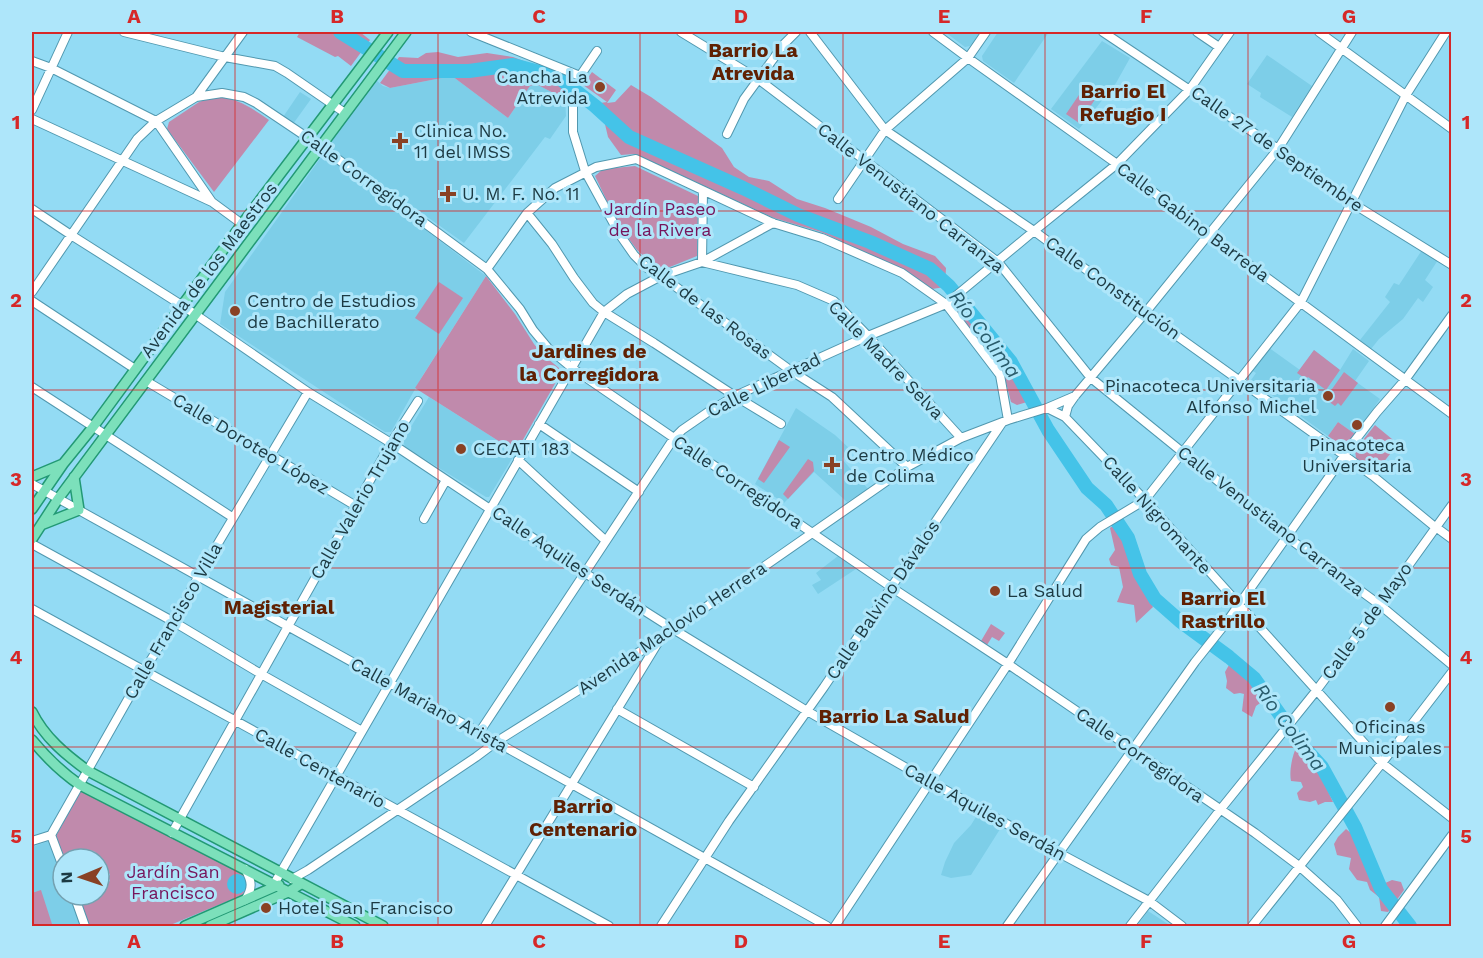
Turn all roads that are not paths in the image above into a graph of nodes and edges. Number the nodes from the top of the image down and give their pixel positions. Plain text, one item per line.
1 (68, 32) edge
2 (124, 32) edge
3 (243, 32) edge
4 (388, 32) edge
5 (406, 32) edge
6 (471, 32) edge
7 (681, 32) edge
8 (796, 32) edge
9 (810, 32) edge
10 (933, 32) edge
11 (986, 32) edge
12 (1103, 32) edge
13 (1197, 32) edge
14 (1230, 32) edge
15 (1319, 32) edge
16 (1352, 32) edge
17 (1446, 32) edge
18 (1219, 47) junction
19 (1342, 48) junction
20 (597, 51) dead end
21 (225, 57) junction
22 (968, 58) junction
23 (32, 61) edge
24 (51, 68) junction
25 (758, 79) junction
26 (1190, 89) junction
27 (1406, 94) junction
28 (196, 97) junction
29 (573, 99) dead end
30 (334, 104) junction
31 (32, 110) edge
32 (345, 113) junction
33 (32, 119) edge
34 (156, 121) junction
35 (1452, 129) edge
36 (885, 130) junction
37 (727, 134) dead end
38 (309, 138) junction
39 (320, 146) junction
40 (1278, 149) junction
41 (122, 160) junction
42 (865, 160) junction
43 (1117, 164) junction
44 (585, 171) junction
45 (704, 191) junction
46 (838, 199) dead end
47 (212, 202) junction
48 (1352, 203) junction
49 (32, 209) edge
50 (527, 213) junction
51 (773, 223) junction
52 (242, 224) junction
53 (1034, 231) junction
54 (71, 235) junction
55 (1209, 235) junction
56 (702, 262) junction
57 (998, 262) junction
58 (1452, 265) edge
59 (488, 269) junction
60 (661, 276) junction
61 (32, 292) edge
62 (32, 301) edge
63 (1301, 302) junction
64 (946, 304) junction
65 (183, 306) junction
66 (603, 312) junction
67 (1146, 313) junction
68 (196, 315) junction
69 (1452, 315) edge
70 (868, 336) junction
71 (572, 368) junction
72 (135, 369) junction
73 (790, 370) junction
74 (1091, 378) junction
75 (1240, 380) junction
76 (1405, 380) junction
77 (146, 381) junction
78 (32, 387) edge
79 (308, 392) junction
80 (735, 396) junction
81 (1075, 396) junction
82 (418, 401) dead end
83 (1047, 408) junction
84 (1452, 414) edge
85 (1065, 417) junction
86 (1009, 420) junction
87 (539, 424) junction
88 (781, 424) dead end
89 (93, 427) junction
90 (106, 435) junction
91 (674, 438) junction
92 (960, 438) junction
93 (391, 443) junction
94 (1182, 452) junction
95 (271, 455) junction
96 (1345, 456) junction
97 (518, 460) junction
98 (63, 464) junction
99 (908, 467) junction
100 (32, 477) edge
101 (74, 477) junction
102 (446, 480) junction
103 (32, 484) edge
104 (44, 491) junction
105 (639, 492) junction
106 (58, 499) junction
107 (1145, 500) junction
108 (1452, 505) edge
109 (356, 506) junction
110 (32, 509) edge
111 (490, 509) junction
112 (79, 510) junction
113 (232, 517) junction
114 (424, 519) dead end
115 (41, 525) junction
116 (1436, 528) junction
117 (813, 533) junction
118 (1287, 537) junction
119 (32, 539) edge
120 (1452, 539) edge
121 (606, 541) junction
122 (32, 544) edge
123 (585, 573) junction
124 (198, 577) junction
125 (891, 587) junction
126 (1239, 605) junction
127 (1380, 605) junction
128 (32, 609) edge
129 (174, 622) junction
130 (288, 627) junction
131 (673, 629) junction
132 (660, 639) junction
133 (1008, 664) junction
134 (1452, 664) edge
135 (144, 671) junction
136 (1452, 672) edge
137 (261, 674) junction
138 (390, 683) junction
139 (1316, 691) junction
140 (617, 709) junction
141 (807, 711) junction
142 (32, 712) edge
143 (235, 721) junction
144 (362, 731) junction
145 (479, 733) junction
146 (32, 740) edge
147 (496, 742) junction
148 (1133, 750) junction
149 (1382, 763) junction
150 (88, 771) junction
151 (336, 777) junction
152 (931, 782) junction
153 (572, 784) junction
154 (80, 785) junction
155 (754, 786) junction
156 (396, 810) junction
157 (1220, 810) junction
158 (1452, 818) edge
159 (180, 819) junction
160 (172, 833) junction
161 (51, 835) junction
162 (1452, 835) edge
163 (32, 841) edge
164 (56, 847) edge
165 (1059, 853) junction
166 (705, 858) junction
167 (1299, 866) junction
168 (245, 869) junction
169 (308, 870) junction
170 (281, 872) junction
171 (516, 875) junction
172 (292, 879) junction
173 (301, 884) junction
174 (276, 885) junction
175 (288, 892) junction
176 (245, 900) junction
177 (1149, 902) junction
178 (78, 907) edge
179 (86, 927) edge
180 (184, 927) edge
181 (210, 927) edge
182 (355, 927) edge
183 (383, 927) edge
184 (485, 927) edge
185 (609, 927) edge
186 (661, 927) edge
187 (827, 927) edge
188 (835, 927) edge
189 (1007, 927) edge
190 (1130, 927) edge
191 (1182, 927) edge
192 (1252, 927) edge
193 (1357, 927) edge
194 (1385, 927) edge

1 - 24 street
2 - 21 street
3 - 21 street
4 - 30 main road, Avenida de los Maestros
5 - 32 main road, Avenida de los Maestros
6 - 20 street
7 - 25 street, Calle Venustiano Carranza
8 - 25 street
9 - 36 street, Calle Constitución
10 - 22 street, Calle Gabino Barreda
11 - 22 street
12 - 26 street, Calle 27 de Septiembre
13 - 18 street
14 - 18 street, Calle Libertad
15 - 19 street
16 - 19 street
17 - 27 street
18 - 26 street, Calle Libertad
19 - 27 street
19 - 40 street
21 - 28 street
21 - 30 street
22 - 36 street
22 - 43 street, Calle Gabino Barreda
23 - 24 street
24 - 31 street
24 - 34 street
25 - 37 street
25 - 42 street, Calle Venustiano Carranza
26 - 40 street, Calle 27 de Septiembre
26 - 43 street, Calle Libertad
27 - 35 street
27 - 48 street
28 - 34 street
28 - 38 street, Calle Corregidora
29 - 44 street, Calle de las Rosas
30 - 32 street
30 - 38 main road, Avenida de los Maestros
32 - 39 main road, Avenida de los Maestros
33 - 41 street
34 - 41 street
34 - 47 street
36 - 42 street
36 - 53 street, Calle Constitución
38 - 39 street, Calle Corregidora
38 - 52 main road, Avenida de los Maestros
39 - 59 street, Calle Corregidora
39 - 68 main road, Avenida de los Maestros
40 - 48 street, Calle 27 de Septiembre
40 - 55 street
41 - 47 street
41 - 54 street
42 - 46 street
42 - 57 street, Calle Venustiano Carranza
43 - 53 street, Calle Libertad
43 - 55 street, Calle Gabino Barreda
44 - 45 street
44 - 50 street
44 - 60 street, Calle de las Rosas
45 - 51 street
45 - 56 street
47 - 52 street
48 - 58 street, Calle 27 de Septiembre
48 - 63 street
49 - 54 street, Calle Aquiles Serdán
50 - 59 street
50 - 66 street
51 - 56 street
51 - 64 street
52 - 65 main road, Avenida de los Maestros
53 - 57 street, Calle Libertad
53 - 67 street, Calle Constitución
54 - 61 street
54 - 65 street, Calle Aquiles Serdán
55 - 63 street, Calle Gabino Barreda
55 - 67 street
56 - 60 street
56 - 70 street, Calle Madre Selva
57 - 64 street, Calle Libertad
57 - 74 street, Calle Venustiano Carranza
59 - 71 street, Calle Corregidora
60 - 66 street
60 - 73 street, Calle de las Rosas
62 - 72 street
63 - 75 street
63 - 76 street, Calle Gabino Barreda
64 - 70 street, Calle Libertad
64 - 86 street
65 - 68 street, Calle Aquiles Serdán
65 - 72 main road, Avenida de los Maestros
66 - 71 street
66 - 80 street
67 - 74 street
67 - 75 street, Calle Constitución
68 - 77 main road, Avenida de los Maestros
68 - 79 street, Calle Aquiles Serdán
69 - 76 street
70 - 73 street, Calle Libertad
70 - 92 street, Calle Madre Selva
71 - 87 street
71 - 91 street, Calle Corregidora
72 - 89 main road, Avenida de los Maestros
73 - 80 street, Calle Libertad
73 - 99 street, Calle de las Rosas
74 - 81 street
74 - 94 street, Calle Venustiano Carranza
75 - 94 street
75 - 96 street, Calle Constitución
76 - 84 street, Calle Gabino Barreda
76 - 96 street
77 - 90 main road, Avenida de los Maestros
77 - 95 street, Calle Doroteo López
78 - 89 street
79 - 93 street, Calle Aquiles Serdán
79 - 95 street, Calle Francisco Villa
80 - 88 street
80 - 91 street, Calle Libertad
81 - 83 street, Avenida Maclovio Herrera
81 - 85 street
82 - 93 street, Calle Valerio Trujano
83 - 85 street, Calle Nigromante
83 - 86 street, Avenida Maclovio Herrera
85 - 107 street, Calle Nigromante
86 - 92 street, Avenida Maclovio Herrera
86 - 125 street, Calle Balvino Dávalos
87 - 97 street
87 - 105 street
89 - 90 street
89 - 98 main road, Avenida de los Maestros
90 - 101 main road, Avenida de los Maestros
90 - 113 street
91 - 105 street, Calle Libertad
91 - 117 street, Calle Corregidora
92 - 99 street, Avenida Maclovio Herrera
93 - 102 street, Calle Aquiles Serdán
93 - 109 street, Calle Valerio Trujano
94 - 107 street
94 - 118 street, Calle Venustiano Carranza
95 - 109 street, Calle Doroteo López
95 - 113 street, Calle Francisco Villa
96 - 116 street, Calle Constitución
96 - 118 street
97 - 111 street
97 - 121 street
98 - 100 main road
98 - 104 main road, Avenida de los Maestros
99 - 117 street, Avenida Maclovio Herrera
101 - 106 main road, Avenida de los Maestros
101 - 112 main road
102 - 111 street, Calle Aquiles Serdán
102 - 114 street
103 - 104 street, Calle Mariano Arista
104 - 106 street, Calle Mariano Arista
104 - 110 main road, Avenida de los Maestros
105 - 121 street, Calle Libertad
106 - 112 street, Calle Mariano Arista
106 - 115 main road, Avenida de los Maestros
107 - 126 street, Calle Nigromante
107 - 133 street
108 - 116 street
109 - 130 street, Calle Valerio Trujano
111 - 123 street, Calle Aquiles Serdán
111 - 138 street
112 - 115 main road
112 - 124 street, Calle Mariano Arista
113 - 124 street, Calle Francisco Villa
115 - 119 main road, Avenida de los Maestros
116 - 120 street, Calle Constitución
116 - 127 street, Calle 5 de Mayo
117 - 125 street, Calle Corregidora
117 - 131 street, Avenida Maclovio Herrera
118 - 126 street
118 - 127 street, Calle Venustiano Carranza
121 - 123 street, Calle Libertad
122 - 129 street
123 - 131 street, Calle Aquiles Serdán
123 - 145 street, Calle Libertad
124 - 129 street, Calle Francisco Villa
124 - 130 street, Calle Mariano Arista
125 - 133 street, Calle Corregidora
125 - 141 street, Calle Balvino Dávalos
126 - 139 street, Calle Nigromante
126 - 148 street
127 - 134 street, Calle Venustiano Carranza
127 - 139 street, Calle 5 de Mayo
128 - 135 street, Calle Centenario
129 - 135 street, Calle Francisco Villa
129 - 137 street
130 - 137 street, Calle Valerio Trujano
130 - 138 street, Calle Mariano Arista
131 - 132 street, Avenida Maclovio Herrera
131 - 141 street, Calle Aquiles Serdán
132 - 140 street
132 - 147 street, Avenida Maclovio Herrera
133 - 148 street, Calle Corregidora
133 - 152 street
135 - 143 street, Calle Centenario
135 - 150 street, Calle Francisco Villa
136 - 149 street
137 - 143 street, Calle Valerio Trujano
137 - 144 street
138 - 144 street
138 - 145 street, Calle Mariano Arista
139 - 149 street, Calle Nigromante
139 - 157 street, Calle 5 de Mayo
140 - 153 street
140 - 155 street
141 - 152 street, Calle Aquiles Serdán
141 - 155 street, Calle Balvino Dávalos
142 - 150 main road
143 - 151 street, Calle Centenario
143 - 159 street, Calle Valerio Trujano
144 - 151 street
145 - 147 street, Calle Mariano Arista
146 - 154 main road
147 - 153 street, Calle Mariano Arista
147 - 156 street, Avenida Maclovio Herrera
148 - 157 street, Calle Corregidora
148 - 165 street
149 - 158 street, Calle Nigromante
149 - 167 street
150 - 154 street, Calle Francisco Villa
150 - 159 main road
151 - 156 street, Calle Centenario
151 - 170 street
152 - 165 street, Calle Aquiles Serdán
152 - 188 street
153 - 166 street, Calle Mariano Arista
153 - 171 street
154 - 160 main road
154 - 161 street, Calle Francisco Villa
155 - 166 street, Calle Balvino Dávalos
156 - 169 street, Avenida Maclovio Herrera
156 - 171 street, Calle Centenario
157 - 167 street, Calle Corregidora
157 - 177 street
159 - 160 street, Calle Valerio Trujano
159 - 170 main road
160 - 168 main road
161 - 163 street
161 - 164 street
162 - 194 street
165 - 177 street, Calle Aquiles Serdán
165 - 189 street
166 - 186 street, Calle Balvino Dávalos
166 - 187 street, Calle Mariano Arista
167 - 192 street
167 - 193 street, Calle Corregidora
168 - 174 main road
168 - 176 street
169 - 172 street, Avenida Maclovio Herrera
169 - 173 street
170 - 172 main road
170 - 174 street
171 - 184 street
171 - 185 street, Calle Centenario
172 - 173 main road
172 - 174 main road
173 - 175 main road
173 - 183 main road
174 - 175 main road
174 - 176 main road
175 - 181 main road
175 - 182 main road
176 - 180 main road
177 - 190 street
177 - 191 street, Calle Aquiles Serdán
178 - 179 street

